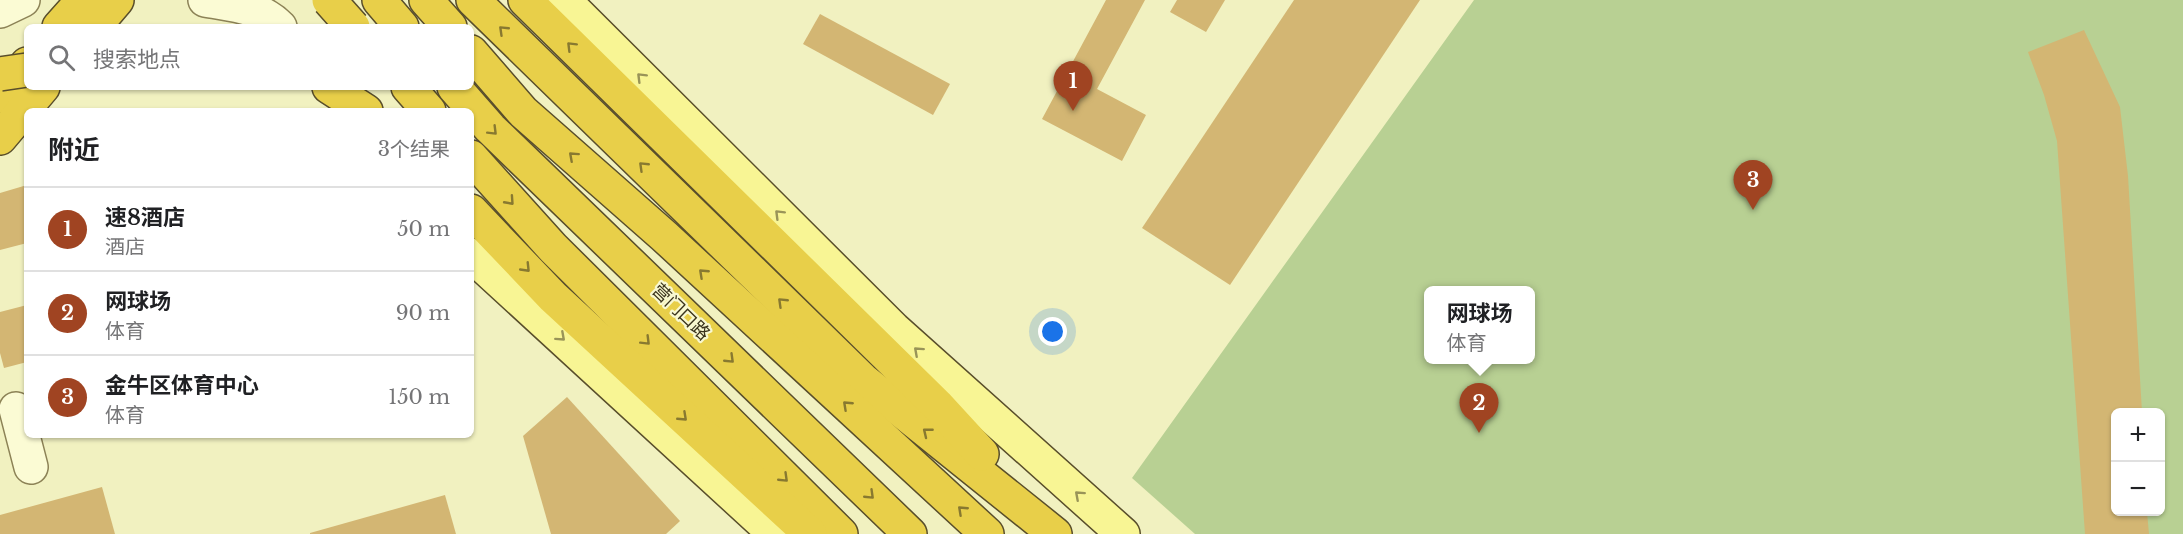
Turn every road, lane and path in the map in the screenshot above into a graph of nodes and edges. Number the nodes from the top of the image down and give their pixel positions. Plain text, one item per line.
1 (23, 0) edge
2 (83, 0) edge
3 (117, 0) edge
4 (205, 0) edge
5 (329, 0) edge
6 (343, 0) edge
7 (379, 0) edge
8 (426, 0) edge
9 (473, 0) edge
10 (525, 0) edge
11 (564, 0) edge
12 (0, 11) edge
13 (62, 24) edge
14 (97, 24) edge
15 (277, 24) edge
16 (349, 24) edge
17 (351, 24) edge
18 (399, 24) edge
19 (447, 24) edge
20 (474, 55) edge
21 (24, 68) edge
22 (24, 70) edge
23 (0, 74) edge
24 (40, 90) edge
25 (321, 90) edge
26 (334, 90) edge
27 (366, 90) edge
28 (411, 90) edge
29 (457, 90) edge
30 (0, 96) edge
31 (25, 108) edge
32 (334, 108) edge
33 (361, 108) edge
34 (370, 108) edge
35 (426, 108) edge
36 (472, 108) edge
37 (24, 110) edge
38 (474, 110) edge
39 (0, 138) edge
40 (474, 160) edge
41 (474, 214) edge
42 (474, 261) edge
43 (14, 409) edge
44 (32, 467) dead end
45 (776, 534) edge
46 (810, 534) edge
47 (841, 534) edge
48 (910, 534) edge
49 (987, 534) edge
50 (1056, 534) edge
51 (1122, 534) edge

1 - 12 street
2 - 13 highway
3 - 14 highway
4 - 15 street
5 - 16 highway, bridge
6 - 17 main road
7 - 18 highway
8 - 19 highway
50 -> 9 highway
50 -> 10 highway
51 -> 11 main road
49 -> 20 highway
21 - 30 highway
22 - 23 highway, bridge
24 - 31 highway
25 - 32 street
26 - 33 highway
27 - 34 main road
28 - 35 highway
29 -> 36 highway, 营门口路
37 - 39 highway
38 -> 48 highway, 营门口路
40 -> 47 highway
41 -> 46 highway
42 -> 45 main road
43 - 44 street

